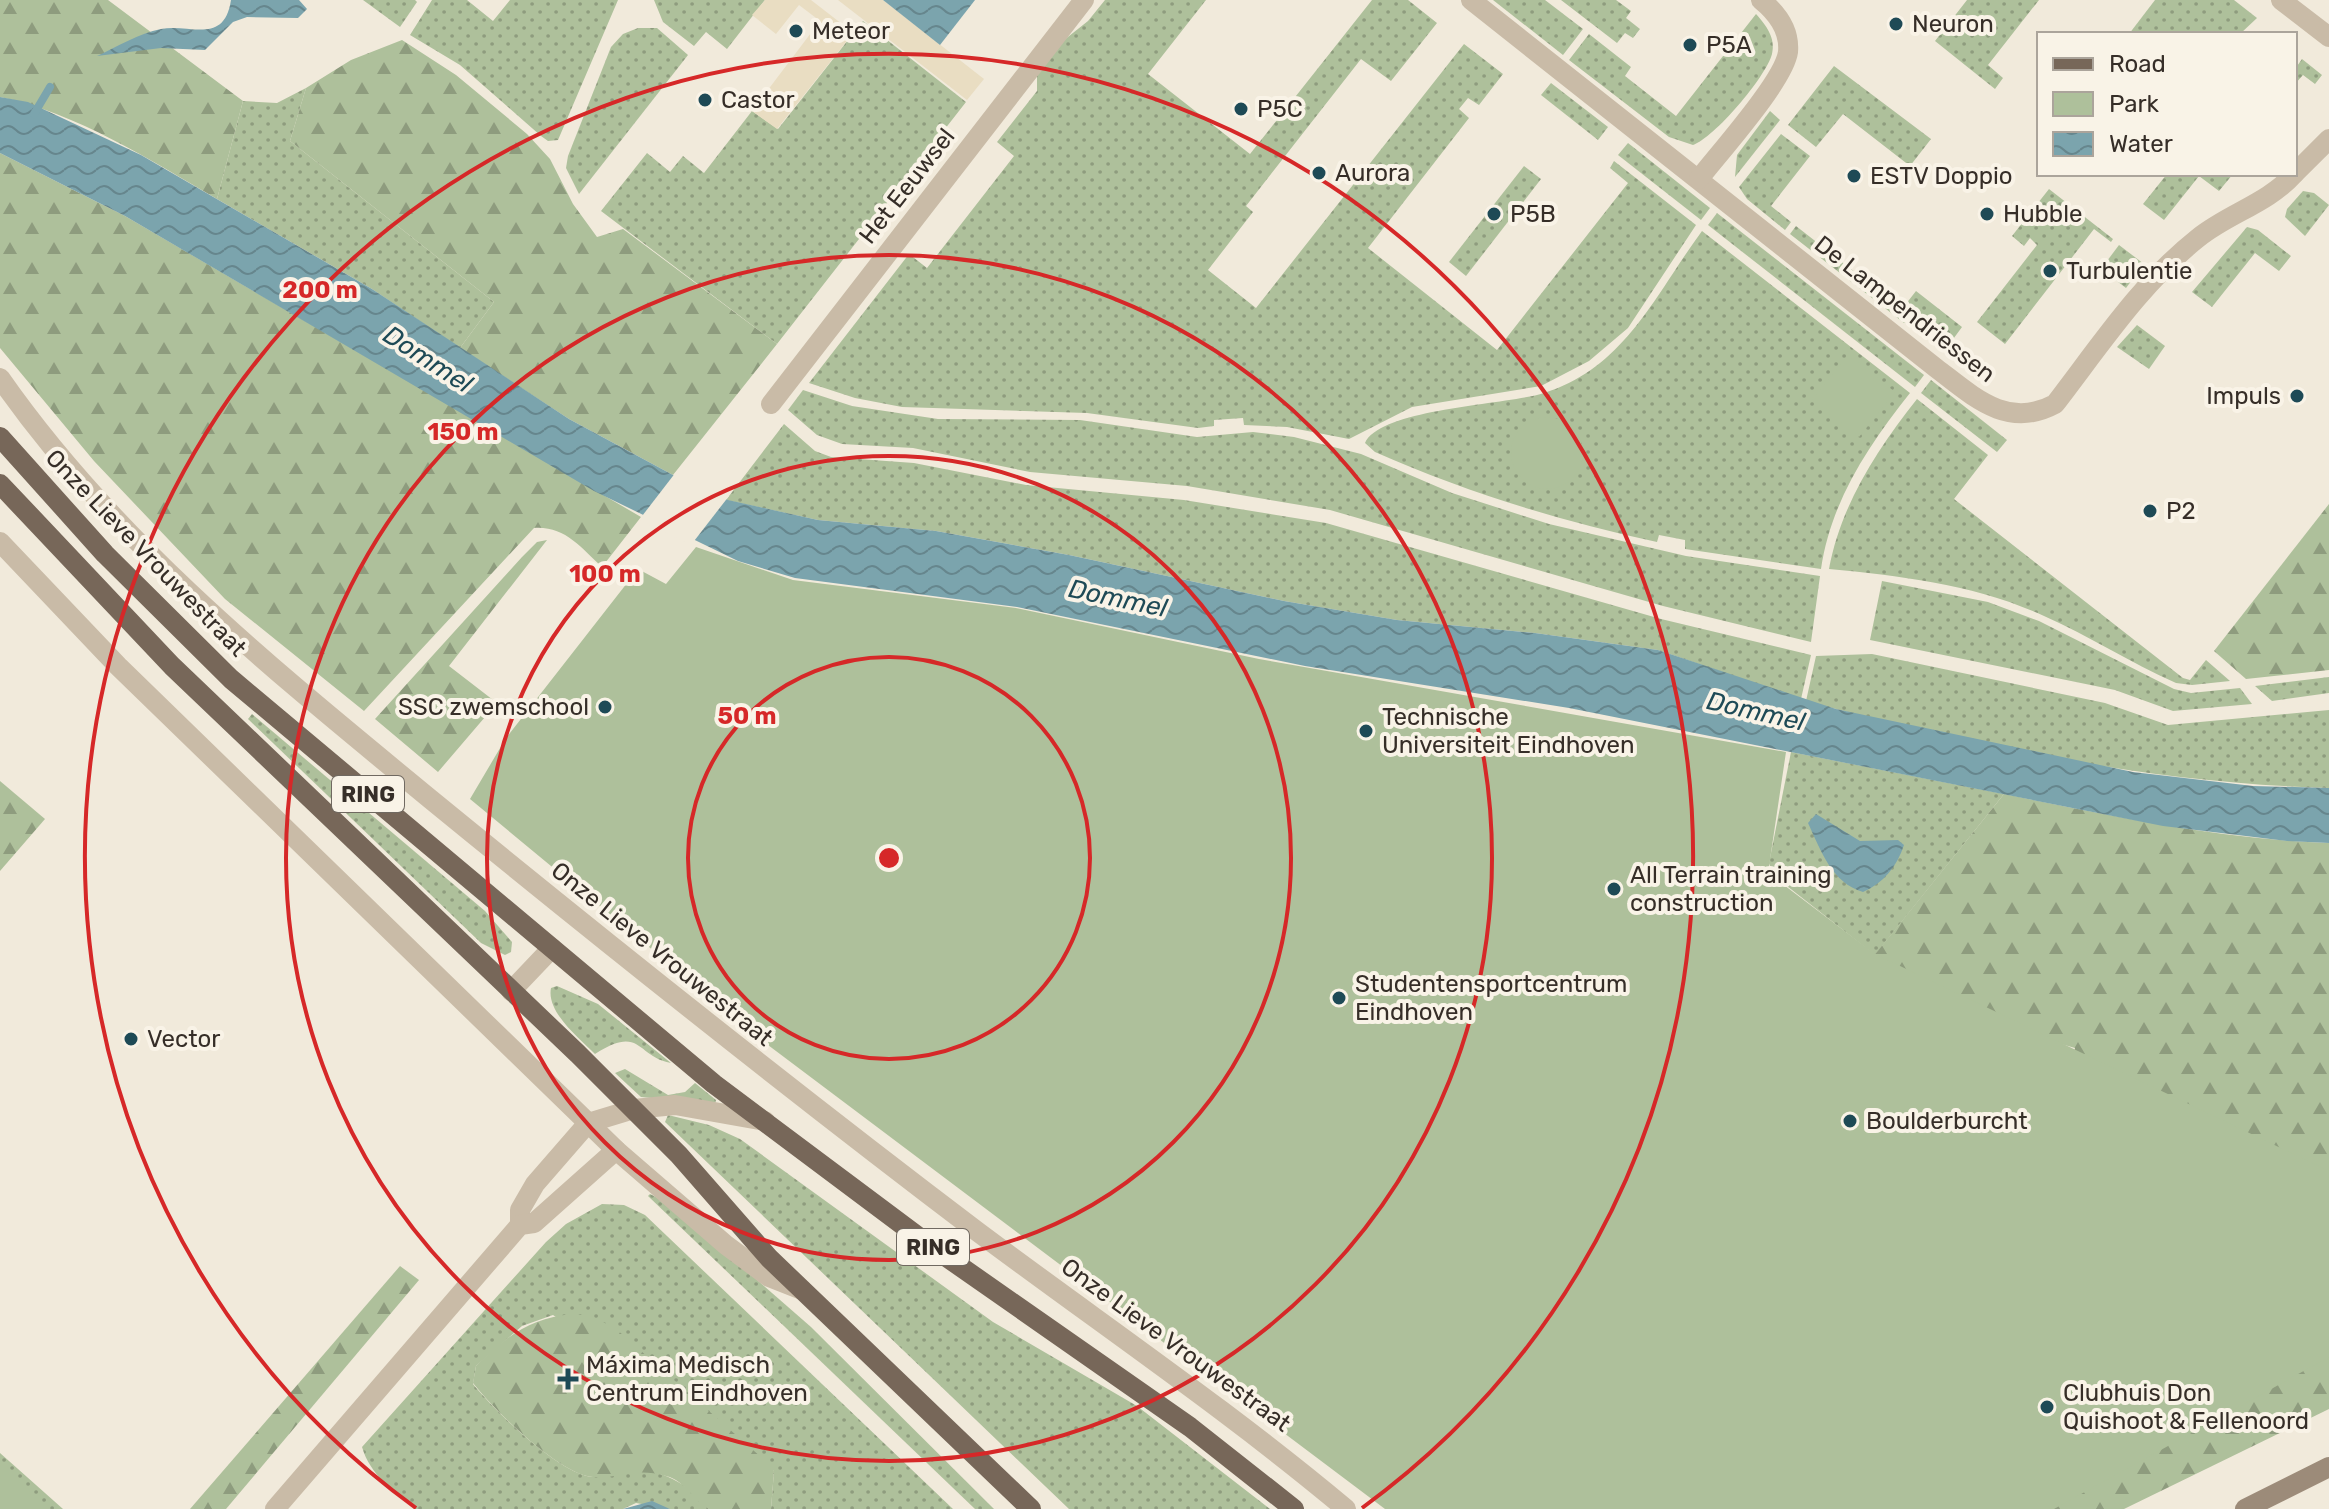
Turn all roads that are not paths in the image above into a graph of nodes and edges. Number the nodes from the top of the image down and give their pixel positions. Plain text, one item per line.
1 (1084, 0) edge
2 (1471, 0) edge
3 (1761, 0) edge
4 (2281, 0) edge
5 (2329, 37) edge
6 (2329, 124) edge
7 (2321, 145) edge
8 (2297, 172) edge
9 (2293, 176) edge
10 (1699, 179) junction
11 (0, 378) edge
12 (771, 404) dead end
13 (0, 437) edge
14 (0, 484) edge
15 (0, 542) edge
16 (552, 948) junction
17 (511, 991) junction
18 (634, 1109) junction
19 (765, 1121) junction
20 (588, 1123) junction
21 (616, 1150) junction
22 (520, 1225) junction
23 (805, 1291) junction
24 (2329, 1467) edge
25 (275, 1509) edge
26 (1031, 1509) edge
27 (1294, 1509) edge
28 (1346, 1509) edge
29 (2245, 1509) edge

1 - 12 street, Het Eeuwsel
2 - 10 street, De Lampendriessen
3 - 10 street
4 - 5 street
6 - 7 street, De Lampendriessen
7 - 8 street, De Lampendriessen
9 - 10 street, De Lampendriessen
11 - 28 street, Onze Lieve Vrouwestraat
13 - 16 main road, Onze Lieve Vrouwestraat / RING
14 - 17 main road, RING
15 - 20 street
16 - 17 street
16 - 19 main road, Onze Lieve Vrouwestraat / RING
17 - 18 main road, RING
18 - 19 street
18 - 20 street
18 - 23 main road, RING
19 - 27 main road, Onze Lieve Vrouwestraat / RING
20 - 21 street
20 - 22 street
21 - 22 street
21 - 23 street
22 - 25 street
23 - 26 main road, RING
24 - 29 main road

